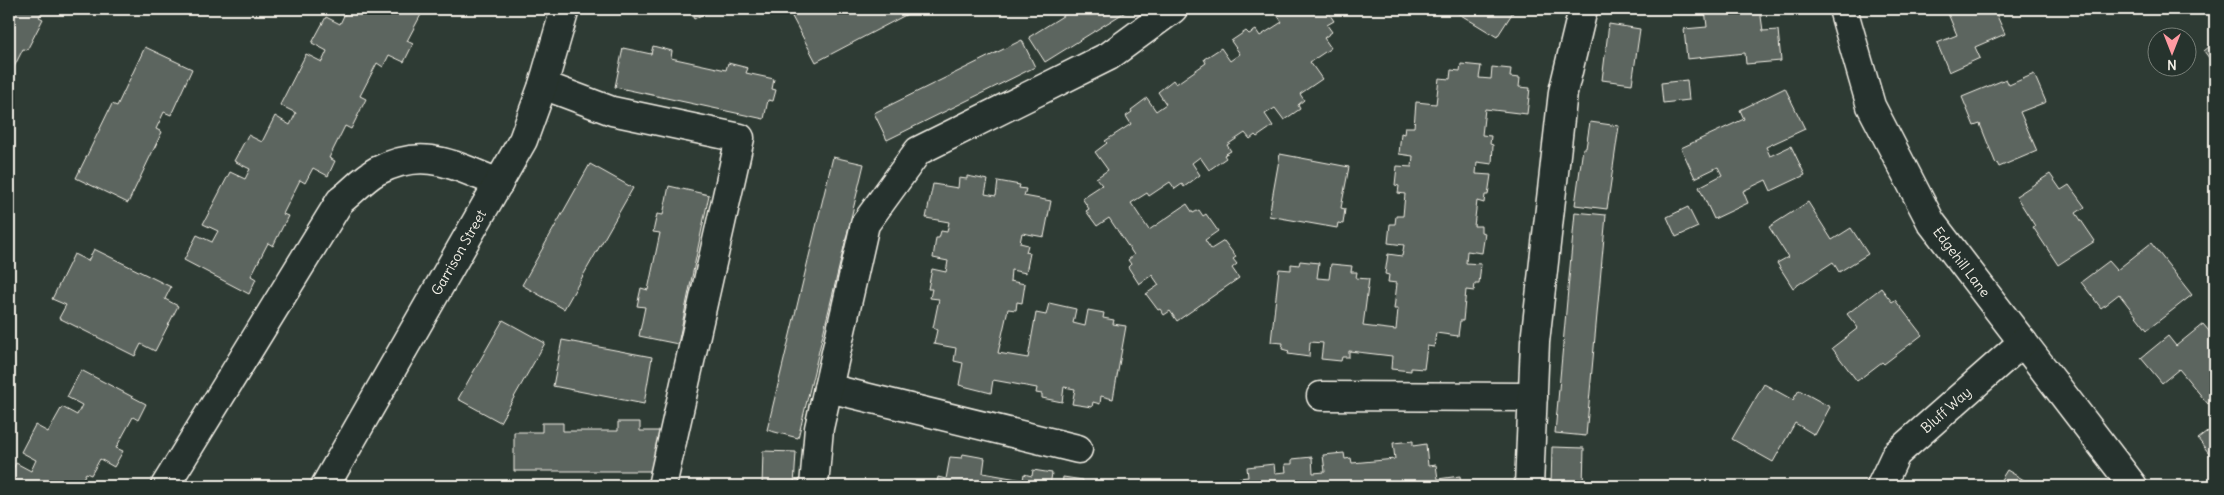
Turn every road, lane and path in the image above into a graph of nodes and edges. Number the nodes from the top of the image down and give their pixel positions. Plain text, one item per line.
1 (565, 9) edge
2 (1173, 9) edge
3 (1583, 9) edge
4 (1842, 9) edge
5 (543, 85) junction
6 (499, 183) junction
7 (2023, 342) junction
8 (828, 388) junction
9 (1321, 396) dead end
10 (1533, 397) junction
11 (1078, 449) dead end
12 (165, 486) edge
13 (325, 486) edge
14 (662, 486) edge
15 (814, 486) edge
16 (1530, 486) edge
17 (1881, 486) edge
18 (2133, 486) edge

1 - 5 street, Garrison Street
2 - 8 street
3 - 10 street
4 - 7 street, Edgehill Lane
5 - 6 street, Garrison Street
5 - 14 street
6 - 12 street
6 - 13 street, Garrison Street
7 - 17 street, Bluff Way
7 - 18 street, Edgehill Lane
8 - 11 street
8 - 15 street
9 - 10 street
10 - 16 street

